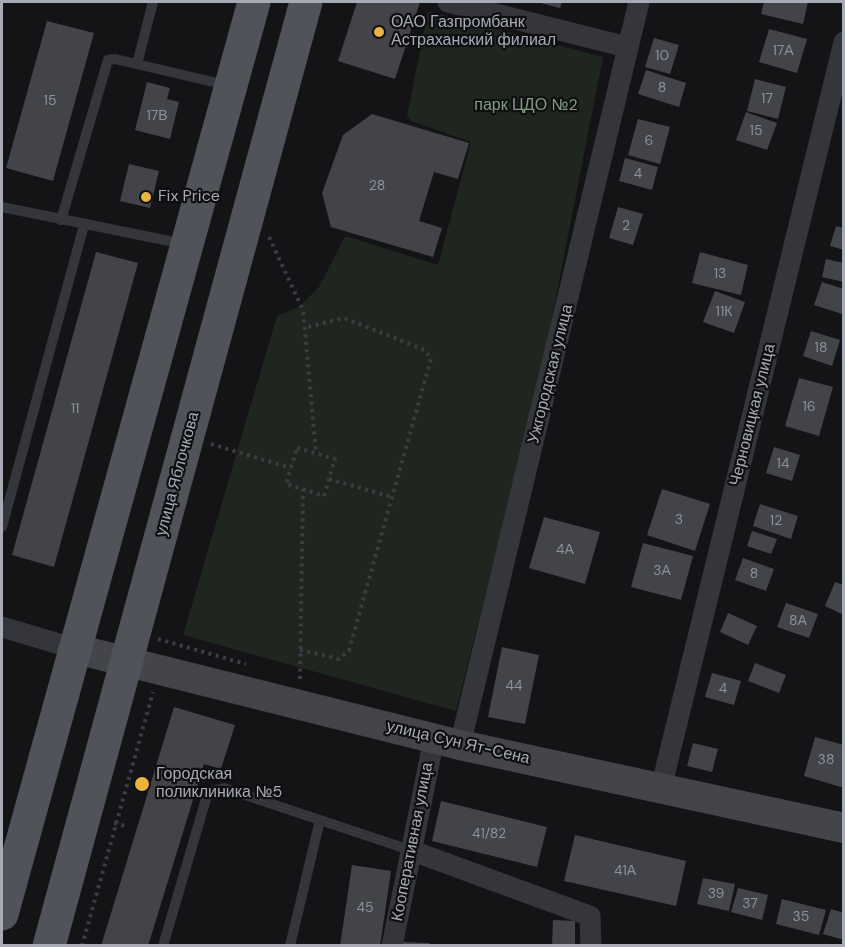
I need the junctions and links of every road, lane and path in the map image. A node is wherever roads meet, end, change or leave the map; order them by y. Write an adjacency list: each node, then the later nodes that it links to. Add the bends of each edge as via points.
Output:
1 (153, 2): 8 (lane)
2 (254, 2): 9 (main road)
3 (306, 2): 26 (main road, улица Яблочкова)
4 (448, 2): 7 (street)
5 (639, 2): 7 (street, Ужгородская улица)
6 (843, 42): 30 (street, Черновицкая улица)
7 (627, 47): 29 (street, Ужгородская улица)
8 (137, 64): 9 (lane); 11 (lane, via 108,60)
9 (231, 87): 14 (main road)
10 (2, 207): 11 (lane)
11 (61, 220): 12 (lane)
12 (84, 225): 14 (lane); 22 (lane)
13 (265, 229): 15 (path, via 303,310)
14 (187, 244): 24 (main road)
15 (304, 328): 17 (path); 21 (path, via 344,318 425,350 431,359)
16 (209, 444): 18 (path)
17 (316, 453): 18 (path, via 297,448); 19 (path, via 335,459)
18 (291, 468): 20 (path, via 286,484)
19 (329, 478): 20 (path, via 324,496); 21 (path)
20 (303, 489): 25 (path)
21 (392, 497): 25 (path, via 349,650 339,659)
22 (2, 527)
23 (2, 627): 24 (street)
24 (76, 649): 26 (main road, улица Сун Ят-Сена); 36 (main road)
25 (300, 650): 27 (path)
26 (128, 662): 29 (main road, улица Сун Ят-Сена); 37 (main road, улица Яблочкова)
27 (300, 679)
28 (154, 691): 32 (path)
29 (447, 742): 30 (main road, улица Сун Ят-Сена); 35 (street, Кооперативная улица)
30 (662, 788): 34 (main road, улица Сун Ят-Сена)
31 (320, 820): 35 (lane); 39 (lane, via 224,788 207,792); 40 (lane)
32 (115, 824): 33 (path); 38 (path)
33 (125, 826)
34 (843, 828)
35 (410, 850): 41 (street, Кооперативная улица); 42 (street, via 590,916)
36 (2, 914)
37 (49, 945)
38 (82, 945)
39 (163, 945)
40 (290, 945)
41 (392, 945)
42 (591, 945)

